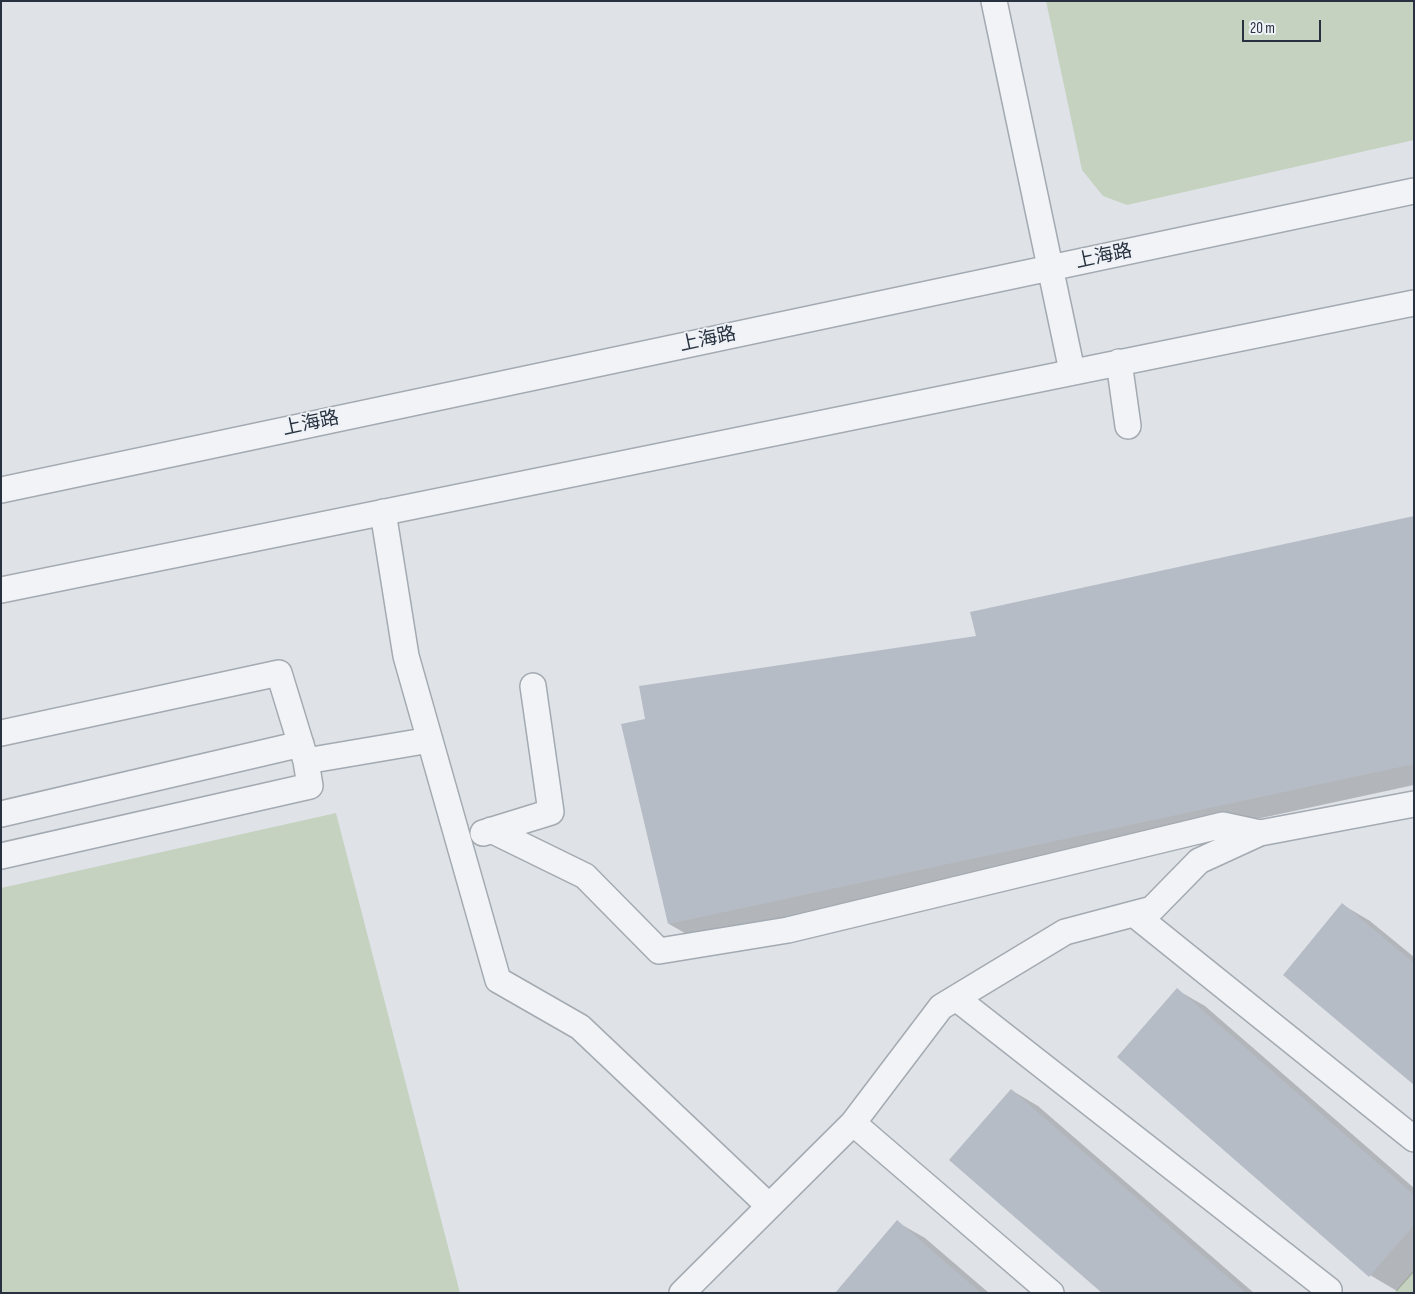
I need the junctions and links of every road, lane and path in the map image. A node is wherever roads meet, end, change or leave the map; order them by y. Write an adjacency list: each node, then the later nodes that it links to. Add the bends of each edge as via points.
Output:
1 (994, 1): 3 (street)
2 (1414, 191): 3 (street, 上海路)
3 (1050, 268): 6 (street); 8 (street, 上海路)
4 (1414, 303): 5 (street)
5 (1119, 362): 6 (street); 7 (street)
6 (1072, 371): 9 (street)
7 (1128, 426)
8 (1, 490)
9 (383, 512): 10 (street); 13 (street, via 406,656)
10 (1, 590)
11 (533, 686): 17 (street, via 551,812)
12 (1, 733): 14 (street, via 279,674)
13 (430, 740): 14 (street); 19 (street)
14 (304, 752): 16 (street); 20 (street, via 310,786)
15 (1414, 804): 18 (street)
16 (1, 814)
17 (491, 830): 18 (street, via 585,876 659,951 788,930 1223,825); 19 (street)
18 (1260, 833): 21 (street, via 1198,861 1152,909)
19 (459, 840): 25 (street, via 498,980 580,1027)
20 (1, 856)
21 (1134, 914): 22 (street, via 1065,932); 24 (street)
22 (956, 998): 23 (street, via 941,1007); 26 (street)
23 (853, 1122): 25 (street); 28 (street)
24 (1414, 1139)
25 (770, 1206): 27 (street)
26 (1329, 1290)
27 (682, 1293)
28 (1051, 1293)

